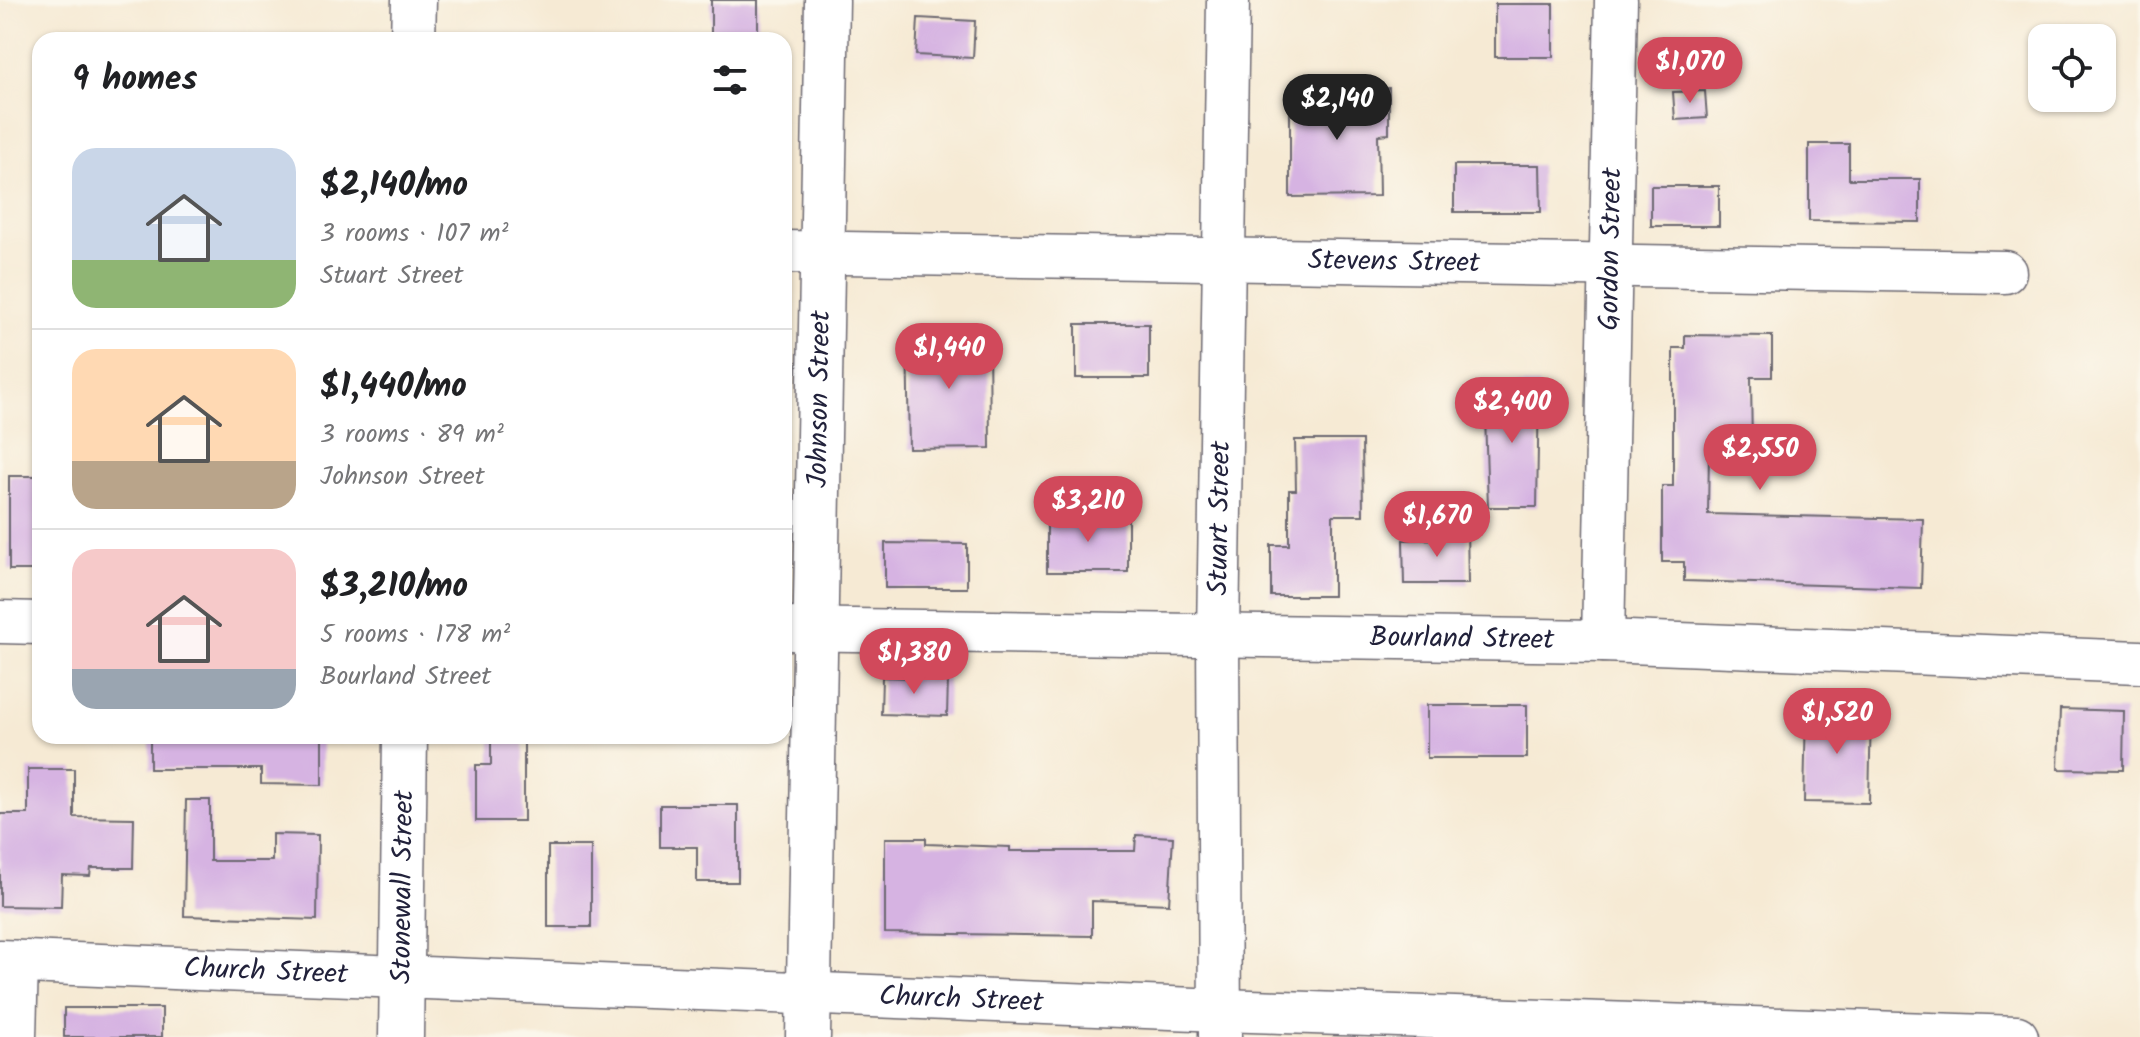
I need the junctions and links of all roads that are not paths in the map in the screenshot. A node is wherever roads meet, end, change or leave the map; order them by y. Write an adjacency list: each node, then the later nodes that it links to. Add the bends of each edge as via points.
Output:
1 (414, 0): 5 (main road)
2 (827, 0): 6 (main road, Johnson Street)
3 (1228, 0): 7 (street, Stuart Street)
4 (1616, 0): 8 (street, Gordon Street)
5 (413, 32)
6 (803, 252): 7 (street, Stevens Street); 12 (main road, Johnson Street)
7 (1224, 259): 8 (street, Stevens Street); 13 (street, Stuart Street)
8 (1611, 266): 9 (street, Stevens Street); 14 (street, Gordon Street)
9 (2005, 272)
10 (0, 622): 11 (street)
11 (32, 623)
12 (800, 630): 13 (street, Bourland Street); 19 (main road, Johnson Street)
13 (1218, 635): 14 (street, Bourland Street); 20 (street, Stuart Street)
14 (1603, 641): 15 (street, Bourland Street)
15 (2140, 662)
16 (405, 744): 18 (main road, Stonewall Street)
17 (8, 962): 18 (street, Church Street); 22 (street)
18 (403, 976): 19 (street, Church Street); 23 (main road, Stonewall Street)
19 (808, 992): 20 (street, Church Street); 24 (main road, Johnson Street)
20 (1220, 1024): 21 (street, Church Street)
21 (1596, 1030): 25 (street, Church Street)
22 (15, 1037)
23 (401, 1037)
24 (808, 1037)
25 (2017, 1037)

